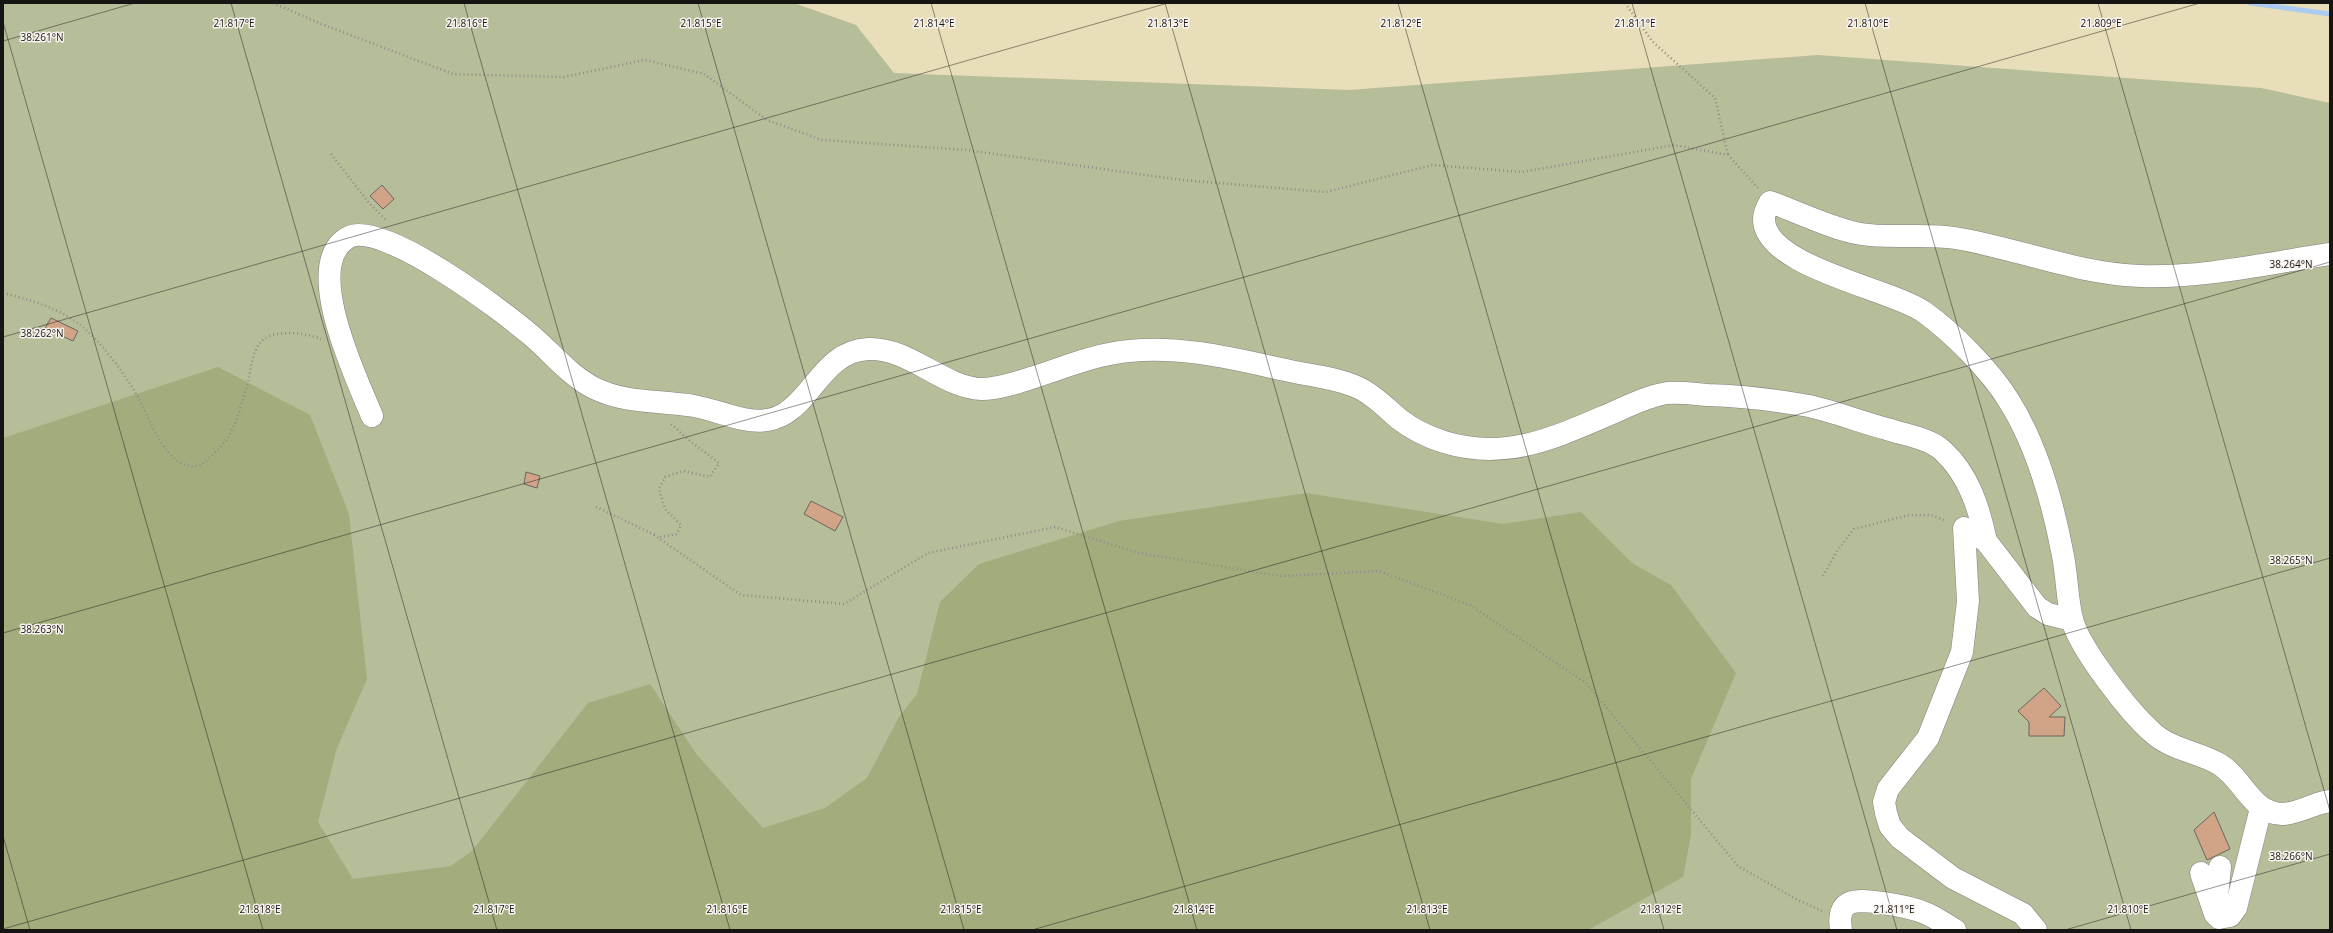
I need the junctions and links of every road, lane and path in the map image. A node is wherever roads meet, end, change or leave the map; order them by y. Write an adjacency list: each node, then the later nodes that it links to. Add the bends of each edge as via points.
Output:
1 (273, 3): 4 (path, via 453,74 564,77 645,60 704,74 767,120 822,140 966,150 1182,180 1326,192 1432,165 1522,172 1674,145)
2 (1625, 3): 4 (path, via 1652,41 1715,98)
3 (331, 154): 6 (path, via 369,203)
4 (1728, 155): 5 (path)
5 (1770, 202): 7 (street, via 1860,233 1881,236 1946,236 2069,266 2140,276 2200,273); 17 (street, via 1763,217 1765,226 1781,247 1820,272 1896,298 1924,312 1967,350 2005,394 2026,431 2040,466 2063,555)
6 (390, 224)
7 (2330, 254)
8 (3, 293): 9 (path, via 46,305 79,324 133,387 162,445 172,456 188,466 201,466 227,438 245,391 256,349 266,338 297,332 310,334)
9 (346, 350): 10 (street, via 331,298 329,269 335,251 341,243 352,236 371,235 426,260 468,287 530,333 590,386 618,397); 11 (street)
10 (668, 404): 14 (path, via 670,422 690,442 719,463 710,477 683,472 665,477 659,489 665,509 681,525 677,534 662,538); 15 (street, via 693,406 749,420 773,420 794,408 837,360 852,351 873,349 893,352 963,385 980,389 1021,381 1097,356 1130,351 1158,350 1214,356 1343,382 1364,390 1405,423 1432,438 1476,448 1533,445 1641,401 1668,393 1731,396 1811,407 1938,446 1959,468 1978,506)
11 (372, 416)
12 (596, 507): 14 (path)
13 (1964, 528): 15 (street); 16 (path, via 1931,514 1910,515 1854,529 1837,551); 23 (street, via 1968,601 1962,652 1928,738 1888,789 1884,802 1886,814 1890,826 1900,838 1953,878 2023,914)
14 (654, 535): 21 (path, via 741,595 844,604 928,554 1055,527 1140,553 1281,576 1380,571 1470,605 1586,683 1738,866)
15 (1986, 541): 17 (street, via 2037,607 2048,614)
16 (1823, 576)
17 (2072, 620): 19 (street, via 2084,646 2118,696 2154,734 2170,744 2218,763)
18 (2330, 801): 19 (street, via 2283,814)
19 (2261, 808): 20 (street, via 2236,908 2224,919 2215,914)
20 (2210, 870)
21 (1840, 925): 22 (street, via 1844,907 1860,900 1908,907)
22 (1955, 930)
23 (2036, 930)

